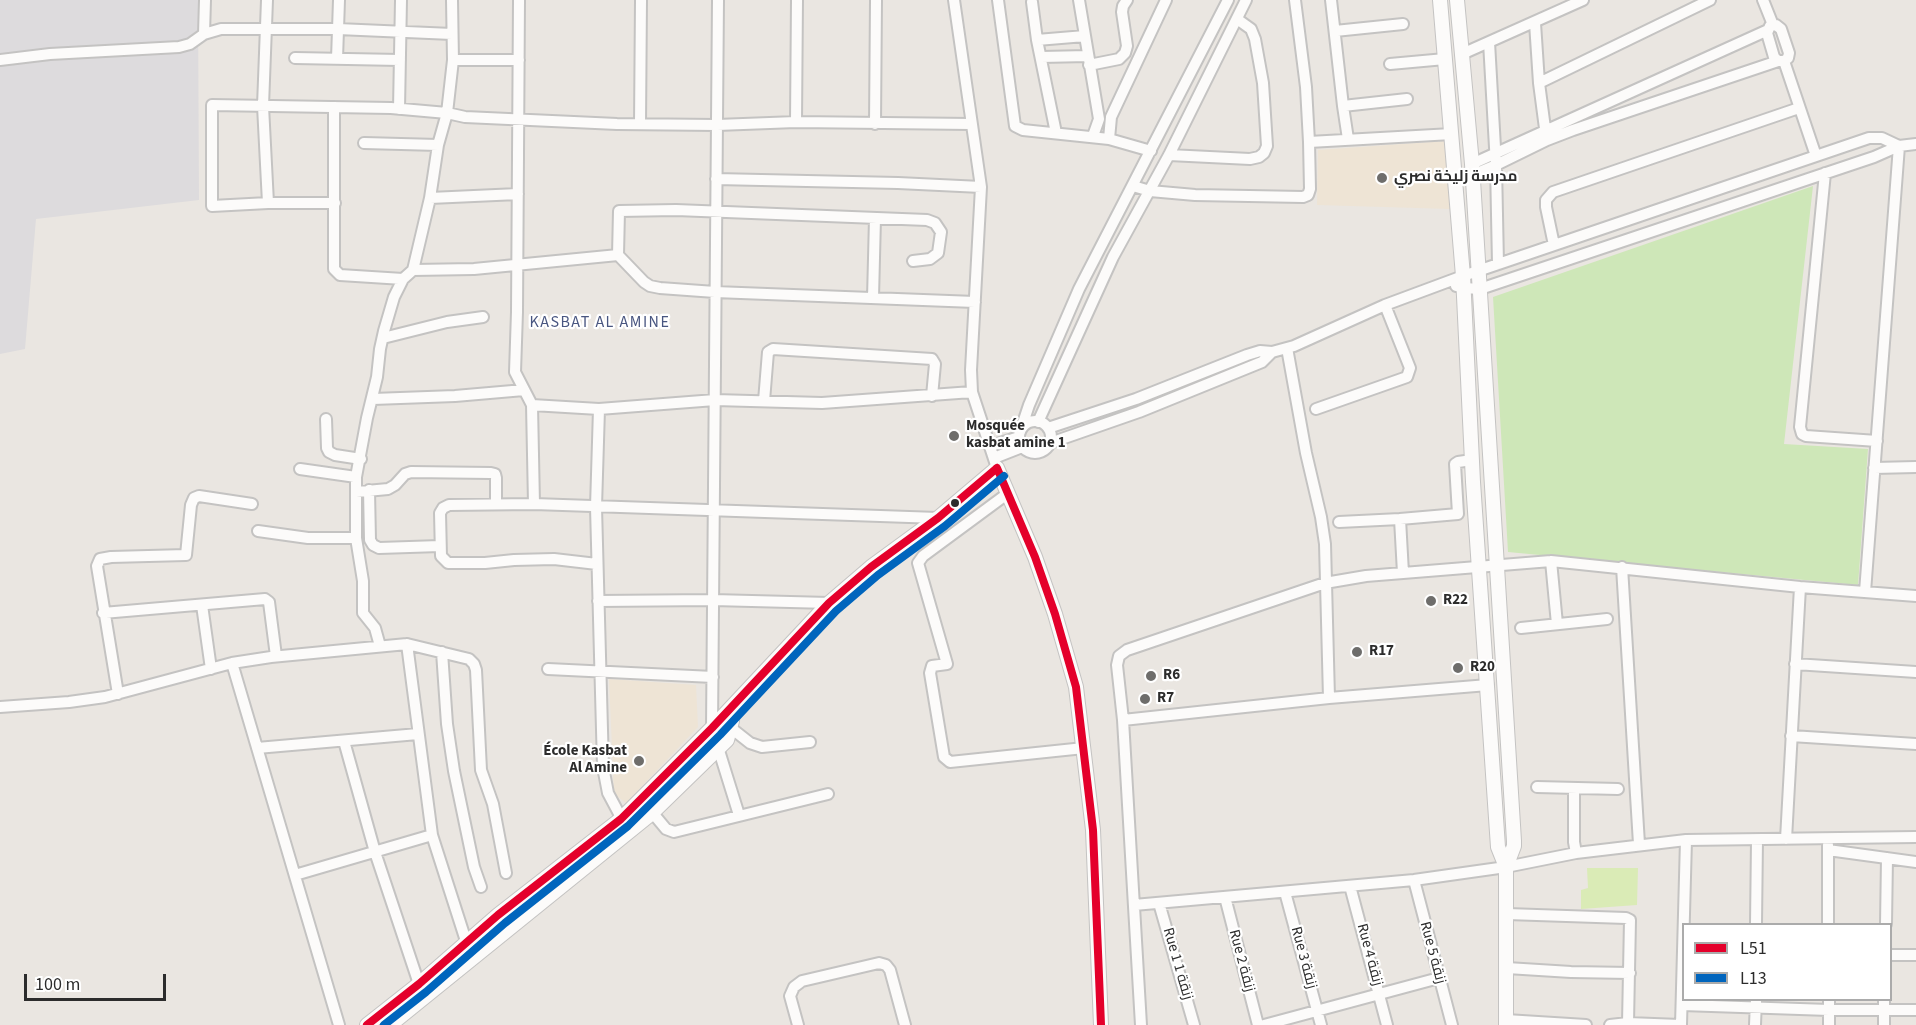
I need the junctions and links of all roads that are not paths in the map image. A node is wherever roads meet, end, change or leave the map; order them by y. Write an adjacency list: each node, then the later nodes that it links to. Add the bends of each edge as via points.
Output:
1 (205, 0): 34 (street)
2 (267, 0): 30 (street)
3 (339, 0): 31 (street)
4 (401, 0): 32 (street)
5 (452, 0): 35 (street)
6 (519, 0): 47 (street)
7 (641, 0): 65 (street)
8 (718, 0): 68 (street)
9 (797, 0): 64 (street)
10 (876, 0): 66 (street)
11 (954, 0): 67 (street)
12 (998, 0): 69 (street, via 1015,126)
13 (1079, 0): 36 (street)
14 (1127, 0): 48 (street, via 1122,12 1125,53 1119,59)
15 (1166, 0): 73 (street, via 1111,117)
16 (1228, 0): 80 (street)
17 (1246, 0): 26 (street)
18 (1295, 0): 75 (street)
19 (1331, 0): 33 (street)
20 (1440, 0): 43 (street)
21 (1456, 0): 39 (street)
22 (1583, 0): 27 (street)
23 (1710, 0): 52 (street)
24 (1763, 0): 29 (street)
25 (1032, 2): 37 (street)
26 (1237, 19): 82 (street); 82 (street, via 1251,28 1255,39 1263,83 1267,146 1264,153 1250,159)
27 (1535, 23): 38 (street); 52 (street)
28 (1403, 24): 33 (street)
29 (1770, 28): 49 (street, via 1782,28 1789,53); 51 (street)
30 (267, 29): 31 (street); 34 (street, via 221,29); 57 (street)
31 (338, 29): 32 (street); 42 (street)
32 (400, 31): 35 (street); 45 (street)
33 (1335, 31): 58 (street)
34 (204, 34): 44 (street, via 179,47)
35 (452, 34): 46 (street)
36 (1085, 36): 37 (street); 48 (street)
37 (1037, 40): 40 (street)
38 (1489, 42): 39 (street); 81 (street)
39 (1462, 54): 85 (street)
40 (1041, 57): 48 (street); 69 (street)
41 (295, 58): 42 (street)
42 (337, 59): 45 (street)
43 (1445, 59): 50 (street); 70 (street)
44 (0, 60)
45 (400, 60): 61 (street)
46 (453, 60): 47 (street); 62 (street)
47 (519, 60): 63 (street)
48 (1088, 61): 72 (street, via 1099,119)
49 (1781, 61): 55 (street); 60 (street)
50 (1390, 64)
51 (1657, 80): 53 (street); 55 (street, via 1665,88)
52 (1539, 83): 71 (street)
53 (1642, 87): 56 (street, via 1639,96); 71 (street)
54 (1407, 99): 58 (street)
55 (1664, 99): 56 (street)
56 (1646, 105): 71 (street)
57 (263, 106): 59 (street); 93 (street); 93 (street, via 212,105 212,206)
58 (1343, 106): 74 (street)
59 (334, 107): 61 (street); 94 (street)
60 (1799, 108): 83 (street); 97 (street, via 1553,192 1546,207)
61 (399, 109): 62 (street)
62 (447, 113): 63 (street); 78 (street)
63 (519, 120): 65 (street); 91 (street)
64 (795, 122): 66 (street); 68 (street)
65 (640, 124): 68 (street)
66 (875, 124): 67 (street)
67 (971, 124): 89 (street)
68 (717, 125): 87 (street)
69 (1056, 134): 72 (street)
70 (1452, 134): 74 (street); 105 (street)
71 (1545, 135): 81 (street); 84 (street)
72 (1093, 136): 73 (street)
73 (1109, 139): 80 (street)
74 (1348, 139): 75 (street)
75 (1309, 142): 90 (street, via 1310,189 1303,197)
76 (364, 143): 78 (street)
77 (1916, 144): 79 (street)
78 (438, 145): 92 (street)
79 (1899, 146): 83 (street, via 1882,138 1869,138); 86 (street); 127 (street)
80 (1151, 151): 88 (street)
81 (1494, 153): 84 (street); 85 (street)
82 (1169, 155): 90 (street)
83 (1816, 156): 97 (street)
84 (1496, 165): 85 (street); 100 (street)
85 (1472, 169): 103 (street)
86 (1825, 173): 106 (street); 127 (street, via 1800,427 1806,436)
87 (716, 179): 89 (street); 95 (street)
88 (1133, 186): 90 (street); 126 (street, via 1079,290 1029,405)
89 (981, 187): 109 (street)
90 (1150, 191): 125 (street, via 1113,257)
91 (518, 194): 92 (street); 101 (street)
92 (430, 198): 102 (street)
93 (268, 203): 94 (street)
94 (335, 203): 104 (street, via 336,273)
95 (716, 212): 96 (street); 98 (street, via 619,211); 107 (street)
96 (875, 218): 99 (street, via 927,220 939,226 938,253 930,259); 108 (street)
97 (1554, 245): 100 (street)
98 (618, 255): 101 (street); 107 (street, via 650,286)
99 (913, 261)
100 (1498, 264): 103 (street)
101 (517, 266): 102 (street); 115 (street, via 515,372)
102 (412, 270): 104 (street)
103 (1479, 271): 105 (street); 106 (street)
104 (403, 279): 112 (street)
105 (1463, 282): 106 (street); 110 (street, via 1444,283); 131 (street)
106 (1480, 288): 155 (street)
107 (716, 292): 108 (street); 119 (street)
108 (873, 298): 109 (street)
109 (975, 302): 116 (street)
110 (1385, 305): 113 (street); 122 (street, via 1410,368 1407,377)
111 (483, 317): 112 (street)
112 (383, 338): 118 (street)
113 (1287, 348): 114 (street); 159 (street, via 1321,517)
114 (1272, 352): 125 (street, via 1247,355 1136,399); 128 (street, via 1262,362)
115 (524, 390): 118 (street); 121 (street)
116 (972, 392): 117 (street); 129 (street)
117 (932, 396): 120 (street, via 822,403); 120 (street, via 932,359 773,349 768,352)
118 (373, 399): 130 (street)
119 (715, 400): 120 (street); 123 (street); 144 (street)
120 (764, 401)
121 (532, 405): 123 (street); 142 (street)
122 (1316, 409)
123 (599, 410): 143 (street)
124 (326, 419): 130 (street, via 329,452)
125 (1043, 425): 126 (street, via 1028,423); 128 (street, via 1051,438)
126 (1021, 439): 128 (street, via 1027,451 1037,453); 129 (street); 132 (street)
127 (1876, 441): 134 (street)
128 (1050, 444)
129 (991, 446): 132 (street)
130 (361, 459): 136 (street)
131 (1472, 460): 145 (street, via 1455,464); 146 (street)
132 (996, 463): 139 (street); 147 (street)
133 (1916, 467): 134 (street)
134 (1874, 468): 161 (street)
135 (300, 469): 136 (street)
136 (356, 477): 138 (street)
137 (369, 490): 138 (street); 141 (street, via 387,489 411,472 491,472 496,478); 152 (street, via 373,545)
138 (356, 492): 151 (street)
139 (1007, 494): 196 (street, via 1055,614 1076,687); 196 (street, via 918,563 947,664 932,666 930,673 944,757 950,762)
140 (252, 504): 167 (street, via 199,496 191,505 186,555 100,559 97,566)
141 (496, 504): 142 (street); 152 (street, via 443,508)
142 (534, 504): 143 (street)
143 (597, 507): 144 (street); 154 (street)
144 (714, 512): 147 (street); 163 (street)
145 (1458, 514): 146 (street); 148 (street)
146 (1476, 514): 156 (street)
147 (938, 518): 165 (street)
148 (1400, 519): 149 (street); 158 (street)
149 (1339, 522)
150 (258, 531): 151 (street, via 308,538)
151 (356, 538): 172 (street, via 363,613 375,628)
152 (440, 546): 154 (street, via 441,556 448,563 554,559)
153 (1551, 561): 155 (street); 157 (street); 169 (street)
154 (597, 564): 164 (street)
155 (1496, 565): 156 (street); 218 (street, via 1514,841)
156 (1480, 567): 158 (street); 182 (street)
157 (1622, 567): 160 (street); 212 (street)
158 (1403, 573): 159 (street)
159 (1325, 582): 184 (street); 187 (street, via 1122,652 1117,665)
160 (1800, 587): 161 (street); 176 (street)
161 (1865, 592): 162 (street)
162 (1916, 596)
163 (713, 600): 164 (street); 165 (street); 181 (street)
164 (598, 601): 179 (street)
165 (829, 603): 185 (street)
166 (202, 605): 167 (street); 174 (street, via 268,600); 177 (street)
167 (103, 613): 183 (street)
168 (1607, 619): 169 (street)
169 (1557, 624): 170 (street)
170 (1521, 628)
171 (407, 644): 172 (street); 173 (street); 190 (street)
172 (380, 646): 174 (street)
173 (442, 652): 219 (street, via 469,659 476,670 481,770 493,804); 223 (street, via 454,771)
174 (276, 656): 175 (street)
175 (232, 663): 177 (street); 195 (street)
176 (1795, 664): 180 (street); 191 (street)
177 (211, 669): 183 (street)
178 (548, 669): 179 (street)
179 (600, 672): 181 (street); 205 (street, via 603,767 608,793)
180 (1916, 672)
181 (712, 677): 188 (street)
182 (1488, 685): 184 (street); 218 (street, via 1498,846)
183 (118, 694): 186 (street)
184 (1329, 698): 187 (street)
185 (733, 706): 188 (street); 189 (street)
186 (0, 707)
187 (1122, 720): 227 (street)
188 (712, 728): 197 (street); 202 (street)
189 (731, 728): 193 (street, via 762,747); 197 (street)
190 (418, 734): 192 (street); 207 (street)
191 (1791, 736): 194 (street); 209 (street)
192 (344, 741): 195 (street); 214 (street)
193 (810, 742)
194 (1916, 744)
195 (257, 748): 220 (street)
196 (1084, 748): 255 (street, via 1093,830)
197 (718, 749): 203 (street); 204 (street)
198 (1537, 787): 199 (street)
199 (1574, 788): 200 (street); 215 (street)
200 (1618, 789)
201 (828, 794): 204 (street)
202 (641, 799): 203 (street); 205 (street)
203 (652, 813): 204 (street, via 674,832); 206 (street)
204 (739, 815)
205 (621, 819): 206 (street); 233 (street)
206 (630, 831): 239 (street)
207 (432, 835): 214 (street); 233 (street)
208 (1916, 837): 213 (street)
209 (1786, 839): 211 (street); 213 (street)
210 (1686, 840): 211 (street); 212 (street); 229 (street)
211 (1757, 840): 230 (street)
212 (1639, 844): 215 (street)
213 (1828, 844): 216 (street); 231 (street)
214 (375, 852): 220 (street); 239 (street)
215 (1576, 853): 218 (street)
216 (1887, 858): 217 (street); 232 (street)
217 (1916, 862)
218 (1506, 867): 221 (street); 228 (street)
219 (506, 873)
220 (295, 875): 251 (street)
221 (1414, 880): 222 (street); 238 (street, Rue 5 زنقة)
222 (1350, 886): 224 (street); 240 (street, Rue 4 زنقة)
223 (481, 887)
224 (1285, 892): 225 (street); 246 (street, Rue 3 زنقة)
225 (1225, 897): 226 (street); 258 (street, Rue 2 زنقة)
226 (1159, 903): 227 (street); 257 (street, Rue 1 زنقة 1)
227 (1134, 905): 256 (street)
228 (1507, 914): 236 (street); 237 (street, via 1626,918 1630,920)
229 (1684, 923)
230 (1756, 923)
231 (1828, 923)
232 (1886, 923)
233 (466, 941): 239 (street)
234 (1892, 955): 235 (street)
235 (1916, 955)
236 (1507, 968): 237 (street); 249 (street)
237 (1629, 973): 250 (street)
238 (1439, 978): 240 (street); 262 (street, Rue 5 زنقة)
239 (422, 991): 248 (street)
240 (1380, 995): 246 (street); 261 (street, Rue 4 زنقة)
241 (1682, 1001): 243 (street)
242 (1756, 1003): 243 (street); 244 (street); 266 (street)
243 (1682, 1005): 265 (street)
244 (1829, 1005): 245 (street); 267 (street)
245 (1884, 1005): 247 (street); 268 (street)
246 (1317, 1010): 259 (street); 260 (street, Rue 3 زنقة)
247 (1916, 1010)
248 (385, 1022): 252 (street)
249 (1506, 1023): 263 (street)
250 (1628, 1023): 264 (street); 265 (street)
251 (339, 1025)
252 (367, 1025)
253 (798, 1025): 254 (street, via 790,996 794,987 802,981 879,963 890,970)
254 (905, 1025)
255 (1101, 1025)
256 (1141, 1025)
257 (1194, 1025)
258 (1258, 1025)
259 (1264, 1025)
260 (1321, 1025)
261 (1387, 1025)
262 (1452, 1025)
263 (1586, 1025)
264 (1610, 1025)
265 (1681, 1025)
266 (1755, 1025)
267 (1829, 1025)
268 (1884, 1025)

